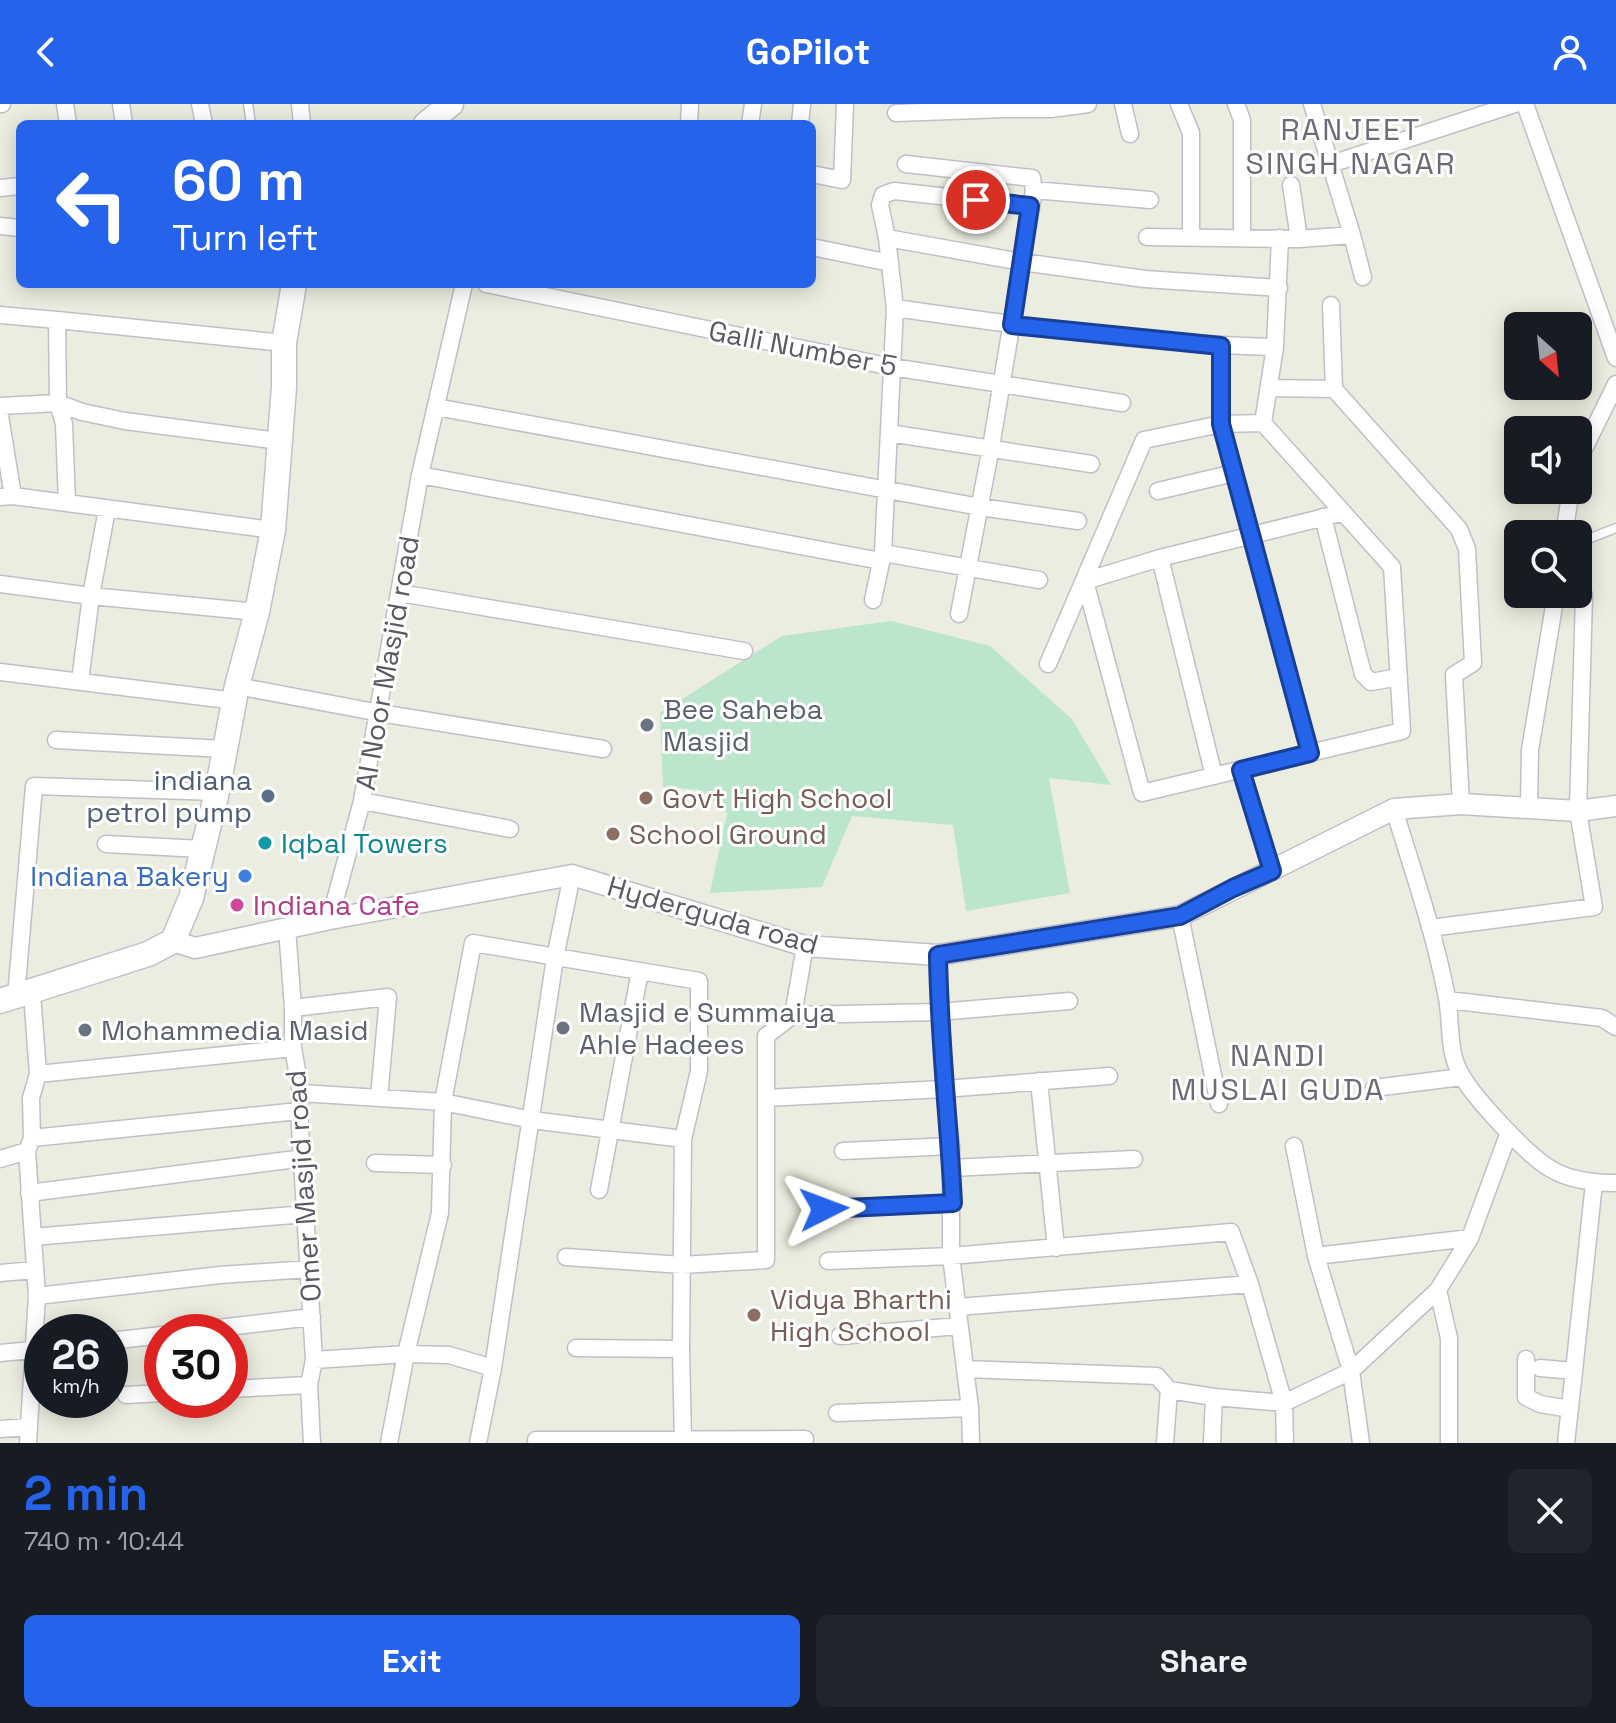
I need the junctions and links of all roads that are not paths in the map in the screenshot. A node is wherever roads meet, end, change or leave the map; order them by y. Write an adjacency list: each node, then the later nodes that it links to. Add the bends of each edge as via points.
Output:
1 (1088, 104): 9 (street)
2 (1123, 104): 11 (street)
3 (1179, 104): 20 (street, via 1191,133)
4 (1236, 104): 22 (street, via 1242,120)
5 (1313, 104): 13 (street)
6 (1515, 104): 13 (street)
7 (1525, 104): 41 (street)
8 (845, 105): 14 (street, via 842,180)
9 (1005, 107): 10 (street)
10 (896, 113)
11 (1130, 134)
12 (906, 164): 16 (street, via 1032,178)
13 (1331, 164): 18 (street)
14 (816, 175)
15 (1291, 185): 24 (street)
16 (1032, 198): 17 (street); 21 (street, via 894,191 883,195 880,205); 26 (street)
17 (1150, 200)
18 (1352, 235): 24 (street); 28 (street)
19 (1147, 237): 20 (street)
20 (1191, 237): 22 (street)
21 (887, 238): 26 (street); 27 (street)
22 (1242, 238): 23 (street)
23 (1280, 238): 24 (street); 32 (street)
24 (1299, 239)
25 (816, 248): 27 (street)
26 (1022, 262): 32 (street, via 1145,279); 37 (street)
27 (890, 263): 34 (street)
28 (1363, 277)
29 (293, 288): 38 (main road)
30 (463, 288): 50 (street)
31 (506, 288): 42 (street, Galli Number 5)
32 (1279, 288): 40 (street)
33 (1331, 305): 46 (street)
34 (895, 308): 37 (street); 42 (street)
35 (0, 315): 36 (street)
36 (57, 320): 38 (street); 47 (street)
37 (1012, 325): 39 (street); 44 (street)
38 (284, 343): 56 (main road)
39 (1221, 346): 40 (street); 53 (street)
40 (1275, 347): 45 (street)
41 (1615, 351)
42 (892, 367): 44 (street, Galli Number 5); 54 (street)
43 (1616, 384): 55 (street)
44 (1002, 385): 48 (street, Galli Number 5); 57 (street)
45 (1270, 388): 46 (street); 52 (street)
46 (1334, 389): 102 (street, via 1459,529 1467,549 1473,663 1454,675)
47 (58, 403): 49 (street); 56 (street, via 125,421); 64 (street, via 64,424)
48 (1122, 403)
49 (0, 406)
50 (436, 407): 60 (street, AI Noor Masjid road); 61 (street)
51 (0, 416): 63 (street, via 7,447)
52 (1263, 423): 53 (street); 67 (street)
53 (1221, 424): 59 (street); 78 (street, via 1144,440)
54 (889, 433): 57 (street); 61 (street)
55 (1592, 433)
56 (279, 441): 71 (main road)
57 (991, 447): 58 (street); 65 (street)
58 (1091, 464)
59 (1234, 473): 62 (street); 72 (street)
60 (420, 475): 74 (street); 80 (street, AI Noor Masjid road)
61 (886, 490): 65 (street); 74 (street)
62 (1158, 491)
63 (6, 496): 64 (street)
64 (67, 503): 66 (street)
65 (980, 507): 69 (street); 76 (street)
66 (107, 509): 71 (street); 81 (street)
67 (1341, 513): 68 (street); 90 (street, via 1392,567)
68 (1323, 517): 72 (street); 90 (street, via 1363,674 1371,682)
69 (1078, 521)
70 (1616, 528): 73 (lane)
71 (273, 530): 85 (main road)
72 (1250, 534): 75 (street); 97 (street)
73 (1592, 537)
74 (882, 557): 76 (street); 82 (street)
75 (1160, 558): 78 (street); 99 (street)
76 (969, 567): 77 (street); 86 (street)
77 (1039, 580)
78 (1085, 581): 88 (street); 99 (street, via 1142,793)
79 (0, 584): 81 (street)
80 (400, 593): 87 (street); 93 (street, AI Noor Masjid road)
81 (91, 596): 85 (street); 91 (street)
82 (873, 600)
83 (1554, 608): 104 (street, via 1530,750)
84 (1584, 608): 106 (street)
85 (257, 612): 92 (main road)
86 (959, 614)
87 (744, 651)
88 (1048, 664)
89 (0, 672): 91 (street)
90 (1399, 677): 97 (street, via 1402,731)
91 (80, 681): 92 (street)
92 (236, 694): 93 (street); 95 (main road)
93 (380, 713): 96 (street); 101 (street, AI Noor Masjid road)
94 (56, 740): 95 (street)
95 (224, 749): 100 (main road)
96 (603, 749)
97 (1310, 753): 98 (street)
98 (1241, 770): 99 (street); 110 (street)
99 (1214, 776)
100 (217, 792): 109 (main road); 121 (street, via 34,786)
101 (362, 801): 107 (street); 113 (street, AI Noor Masjid road)
102 (1461, 804): 104 (street, Hyderguda road); 105 (street, Hyderguda road)
103 (1616, 806): 106 (street, Hyderguda road)
104 (1529, 808): 106 (street, Hyderguda road)
105 (1394, 809): 110 (street, Hyderguda road); 115 (street)
106 (1578, 811): 115 (street, via 1594,907)
107 (510, 829)
108 (106, 844): 109 (street)
109 (202, 849): 116 (main road, via 191,898)
110 (1272, 871): 112 (street, Hyderguda road)
111 (572, 875): 113 (street, Hyderguda road); 117 (street, Hyderguda road); 119 (street)
112 (1180, 916): 118 (street, Hyderguda road); 139 (street)
113 (330, 919): 114 (street, Hyderguda road)
114 (287, 928): 116 (street, Hyderguda road, via 195,948); 124 (street, Omer Masjid road)
115 (1430, 928): 122 (street)
116 (173, 941): 121 (main road)
117 (805, 946): 118 (street, Hyderguda road); 126 (street)
118 (938, 955): 125 (street)
119 (555, 958): 120 (street); 138 (street, via 473,943); 141 (street)
120 (640, 971): 142 (street); 144 (street, via 699,981 699,1071)
121 (16, 997): 129 (street)
122 (1448, 1000): 127 (street, via 1602,1018); 131 (street, via 1452,1050)
123 (1069, 1001): 125 (street)
124 (293, 1008): 128 (street, Omer Masjid road); 136 (street, via 388,997)
125 (939, 1012): 126 (street); 134 (street)
126 (793, 1015): 137 (street, via 766,1036)
127 (1616, 1027)
128 (293, 1048): 129 (street); 135 (street, Omer Masjid road)
129 (38, 1074): 145 (street, via 31,1098)
130 (1109, 1076): 132 (street)
131 (1462, 1077): 133 (street); 143 (street)
132 (1039, 1081): 134 (street); 152 (street)
133 (1374, 1088)
134 (944, 1089): 137 (street); 146 (street)
135 (301, 1093): 136 (street); 140 (street, Omer Masjid road)
136 (379, 1098): 138 (street)
137 (766, 1098): 170 (street, via 766,1260)
138 (443, 1102): 141 (street); 154 (street)
139 (1219, 1104)
140 (299, 1111): 145 (street); 149 (street, Omer Masjid road)
141 (532, 1120): 142 (street); 189 (street)
142 (610, 1129): 144 (street); 158 (street)
143 (1509, 1132): 156 (street, via 1551,1169); 164 (street)
144 (683, 1139): 170 (street)
145 (30, 1144): 150 (street); 159 (street)
146 (951, 1146): 148 (street); 155 (street)
147 (1294, 1146): 167 (street)
148 (843, 1151)
149 (304, 1158): 159 (street); 162 (street, Omer Masjid road)
150 (0, 1159)
151 (1134, 1159): 152 (street)
152 (1046, 1161): 155 (street); 165 (street)
153 (375, 1163): 154 (street)
154 (443, 1165): 187 (street, via 440,1213)
155 (951, 1168): 160 (street)
156 (1594, 1183): 157 (street); 192 (street)
157 (1616, 1183)
158 (599, 1190)
159 (29, 1193): 163 (street)
160 (953, 1203): 161 (street); 166 (street)
161 (824, 1209)
162 (305, 1214): 163 (street); 171 (street, Omer Masjid road)
163 (33, 1237): 172 (street)
164 (1470, 1238): 167 (street); 175 (street)
165 (1056, 1248): 166 (street); 174 (street, via 1231,1232)
166 (951, 1256): 169 (street); 177 (street)
167 (1316, 1256): 191 (street)
168 (566, 1257): 170 (street)
169 (828, 1261)
170 (682, 1265): 184 (street)
171 (309, 1269): 176 (street); 179 (street, Omer Masjid road)
172 (34, 1270): 173 (street); 176 (street)
173 (0, 1273)
174 (1250, 1284): 177 (street); 197 (street)
175 (1438, 1290): 191 (street); 214 (street, via 1449,1338)
176 (37, 1296): 178 (street)
177 (958, 1307): 181 (street)
178 (38, 1314)
179 (312, 1317): 180 (street); 188 (street, Omer Masjid road)
180 (248, 1325)
181 (959, 1326): 182 (street); 190 (street)
182 (840, 1336)
183 (576, 1348): 184 (street)
184 (681, 1349): 205 (street)
185 (24, 1351): 186 (street)
186 (0, 1353)
187 (406, 1354): 188 (street); 189 (street, via 449,1355); 207 (street)
188 (314, 1360): 193 (street, Omer Masjid road)
189 (493, 1368): 208 (street)
190 (965, 1369): 195 (street, via 1157,1376); 198 (street)
191 (1351, 1371): 197 (street); 213 (street)
192 (1574, 1371): 199 (street); 199 (street, via 1533,1363 1526,1397)
193 (309, 1385): 194 (street); 206 (street, Omer Masjid road)
194 (248, 1388)
195 (1169, 1390): 196 (street); 210 (street)
196 (1214, 1397): 197 (street); 211 (street)
197 (1284, 1403): 212 (street)
198 (970, 1408): 200 (street); 209 (street)
199 (1570, 1409): 215 (street)
200 (837, 1413)
201 (0, 1429): 202 (street)
202 (28, 1435)
203 (805, 1439): 205 (street)
204 (536, 1440): 205 (street)
205 (683, 1442)
206 (312, 1443)
207 (389, 1443)
208 (478, 1443)
209 (971, 1443)
210 (1165, 1443)
211 (1212, 1443)
212 (1285, 1443)
213 (1361, 1443)
214 (1449, 1443)
215 (1566, 1443)

